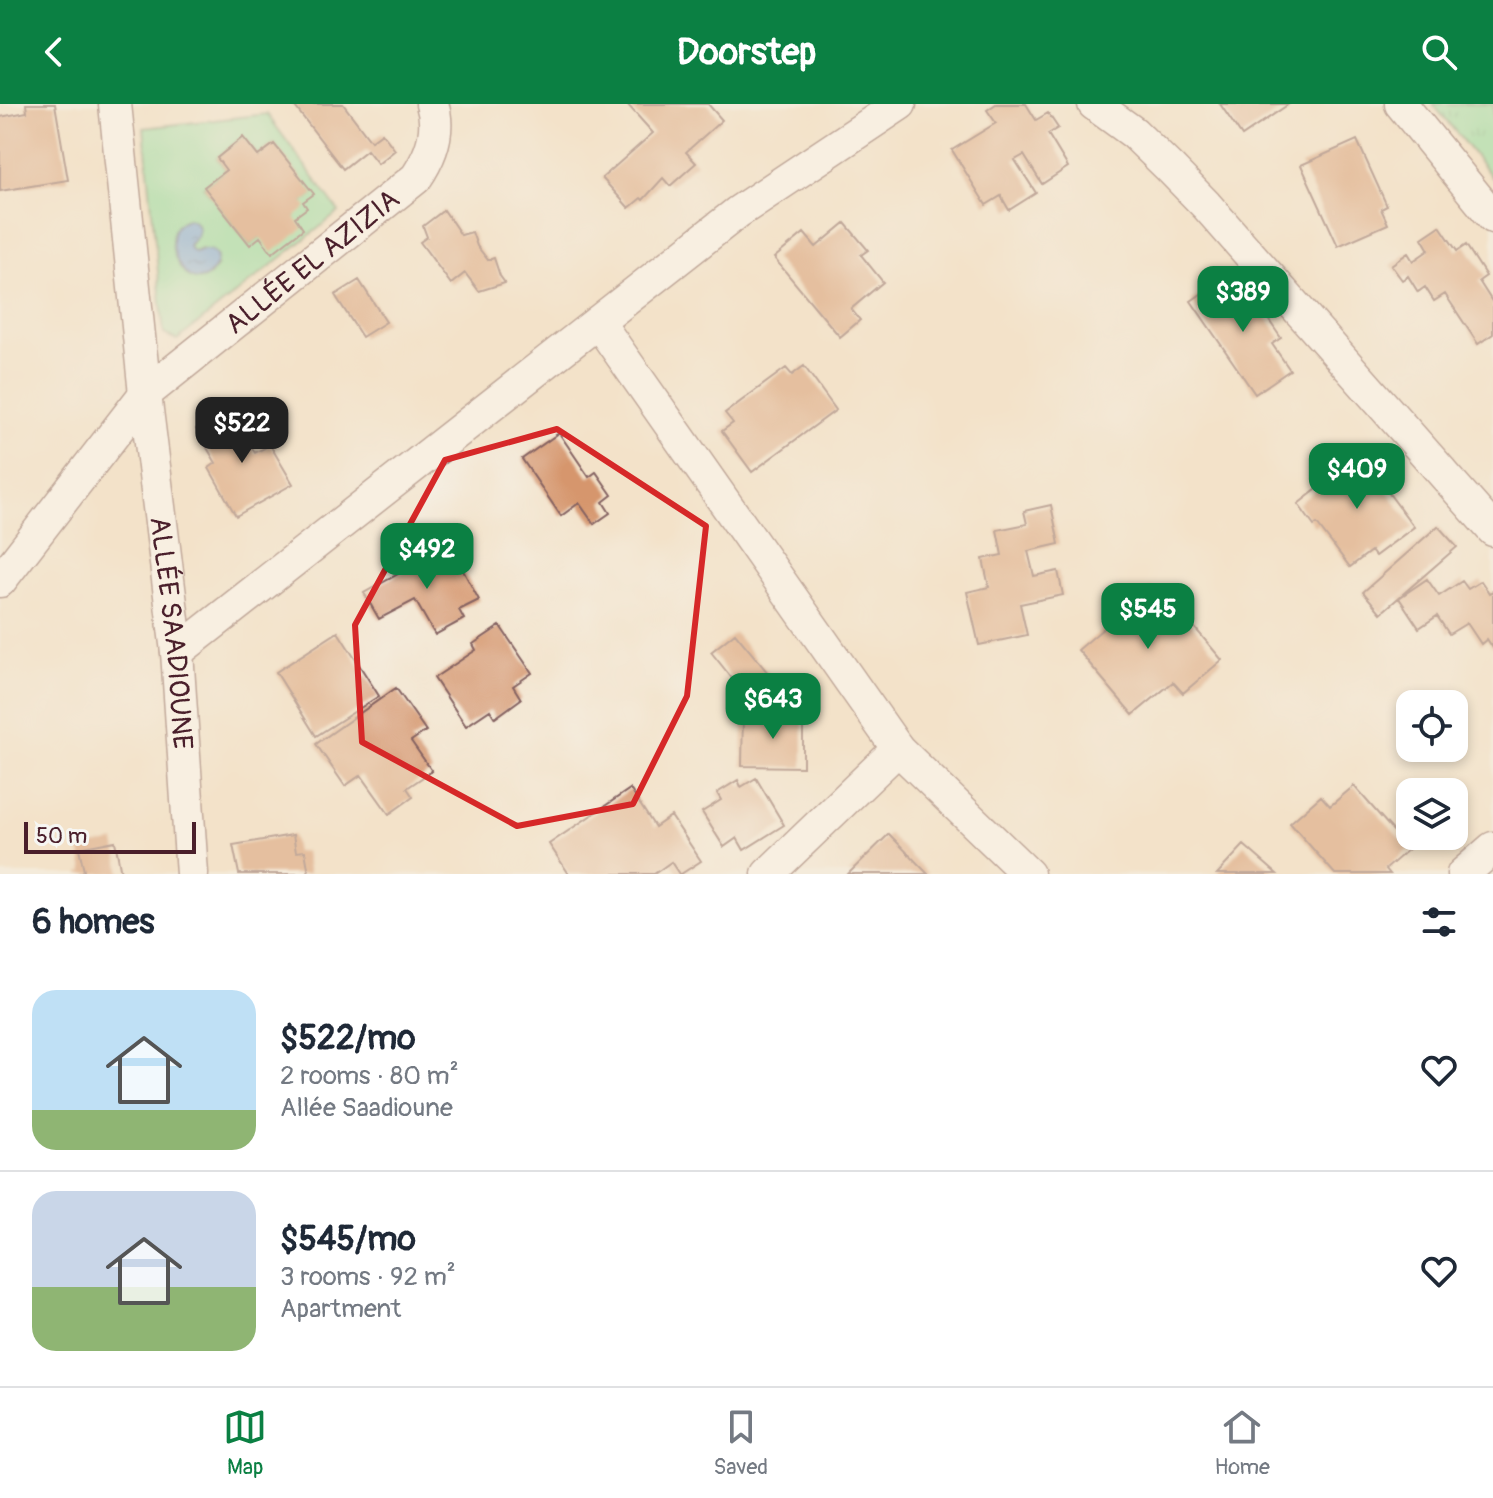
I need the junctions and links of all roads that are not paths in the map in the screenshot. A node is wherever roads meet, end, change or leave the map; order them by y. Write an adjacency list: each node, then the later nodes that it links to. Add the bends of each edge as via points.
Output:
1 (115, 104): 8 (street, ALLÉE SAADIOUNE)
2 (432, 104): 8 (street, ALLÉE EL AZIZIA, via 435,133 429,158 416,178)
3 (900, 104): 7 (street, via 738,212)
4 (1094, 104): 9 (street, via 1134,133 1179,177)
5 (1401, 104): 6 (street)
6 (1493, 217)
7 (598, 322): 11 (street); 12 (street)
8 (145, 394): 10 (street, ALLÉE EL AZIZIA); 11 (street, ALLÉE SAADIOUNE)
9 (1493, 530)
10 (0, 581)
11 (177, 652): 14 (street, ALLÉE SAADIOUNE)
12 (898, 749): 15 (street); 16 (street)
13 (1493, 848): 17 (street)
14 (192, 874)
15 (768, 874)
16 (1028, 874)
17 (1463, 874)

